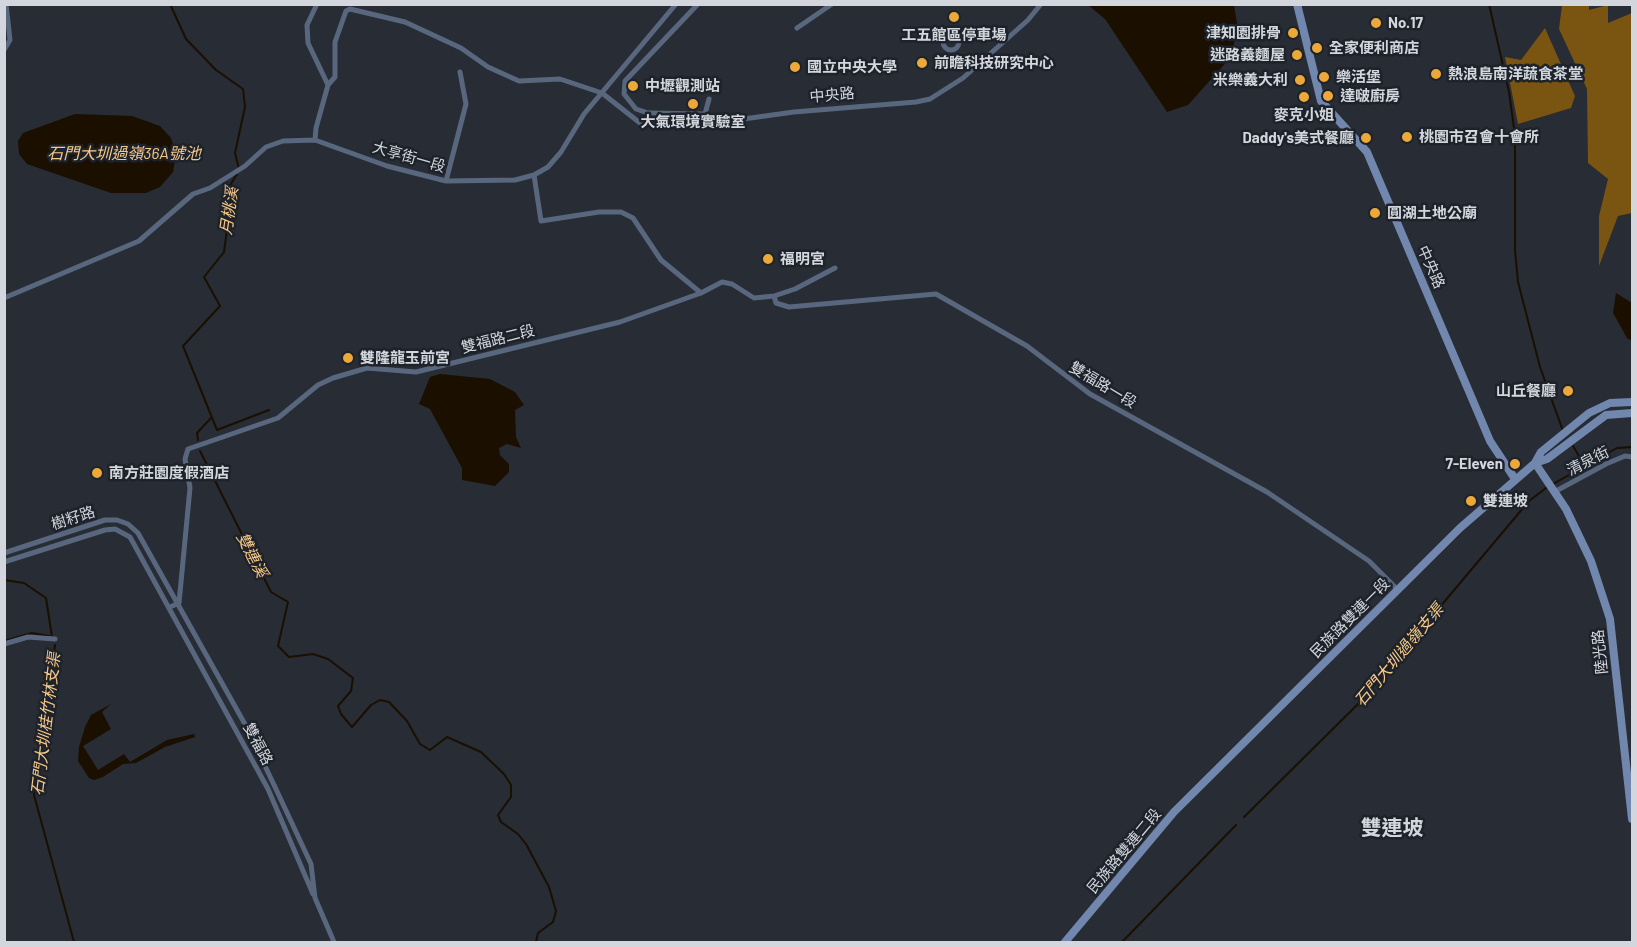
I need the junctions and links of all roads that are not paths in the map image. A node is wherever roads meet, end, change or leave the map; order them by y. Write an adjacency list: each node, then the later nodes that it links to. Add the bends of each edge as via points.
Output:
1 (6, 4): 9 (street, via 10,40)
2 (676, 4): 12 (street, 大享街一段)
3 (698, 4): 13 (street, via 625,81 624,94 632,105 648,113 705,114)
4 (831, 4): 8 (street)
5 (1041, 4): 12 (street, 中央路, via 963,78 930,99 916,102 707,124 640,123)
6 (1297, 4): 25 (street, 中央路, via 1321,101 1367,152 1482,422)
7 (313, 6): 11 (street, via 307,25 308,43)
8 (796, 28)
9 (4, 50)
10 (460, 72): 16 (street, via 466,104)
11 (328, 85): 12 (street, 中央路, via 335,78 335,42 350,9 405,22 519,81 560,79); 14 (street)
12 (602, 93): 15 (street, 大享街一段, via 561,152)
13 (709, 99)
14 (315, 140): 16 (street, 大享街一段, via 387,166); 20 (street, 大享街一段, via 293,139 272,144 245,166 188,198 139,241)
15 (534, 175): 16 (street, 大享街一段, via 515,180); 18 (street, via 542,220 621,212 633,218 662,260)
16 (446, 181)
17 (835, 268): 19 (street, 雙福路二段)
18 (700, 293): 19 (street, 雙福路二段, via 722,282 754,298); 30 (street, 雙福路二段, via 620,322 416,372 367,368 333,378 318,385 278,418 188,449 185,459 190,488)
19 (774, 296): 29 (street, 雙福路一段, via 776,303 789,307 936,294 1027,346 1090,394 1267,492 1369,561)
20 (4, 298)
21 (1632, 402): 24 (street, via 1605,405 1541,452)
22 (1632, 413): 24 (street, via 1606,415 1547,459)
23 (1632, 457): 26 (street, 清泉街, via 1606,464)
24 (1535, 463): 25 (street, 民族路雙連一段); 26 (street, 陸光路)
25 (1515, 479): 29 (street, 民族路雙連一段)
26 (1556, 491): 35 (street, 陸光路, via 1591,561 1610,619)
27 (4, 553): 30 (street, 樹籽路, via 105,520 117,520 138,533)
28 (4, 562): 31 (street, 樹籽路, via 115,529 135,543)
29 (1397, 589): 34 (street, 民族路雙連一段)
30 (178, 603): 31 (street); 36 (street, 樹籽路, via 311,864)
31 (170, 607): 36 (street, 雙福路, via 268,789)
32 (55, 639): 33 (street, via 27,638)
33 (4, 644)
34 (1206, 779): 38 (street, 民族路雙連二段)
35 (1632, 819)
36 (315, 898): 37 (street, 雙福路)
37 (334, 942)
38 (1065, 942)

